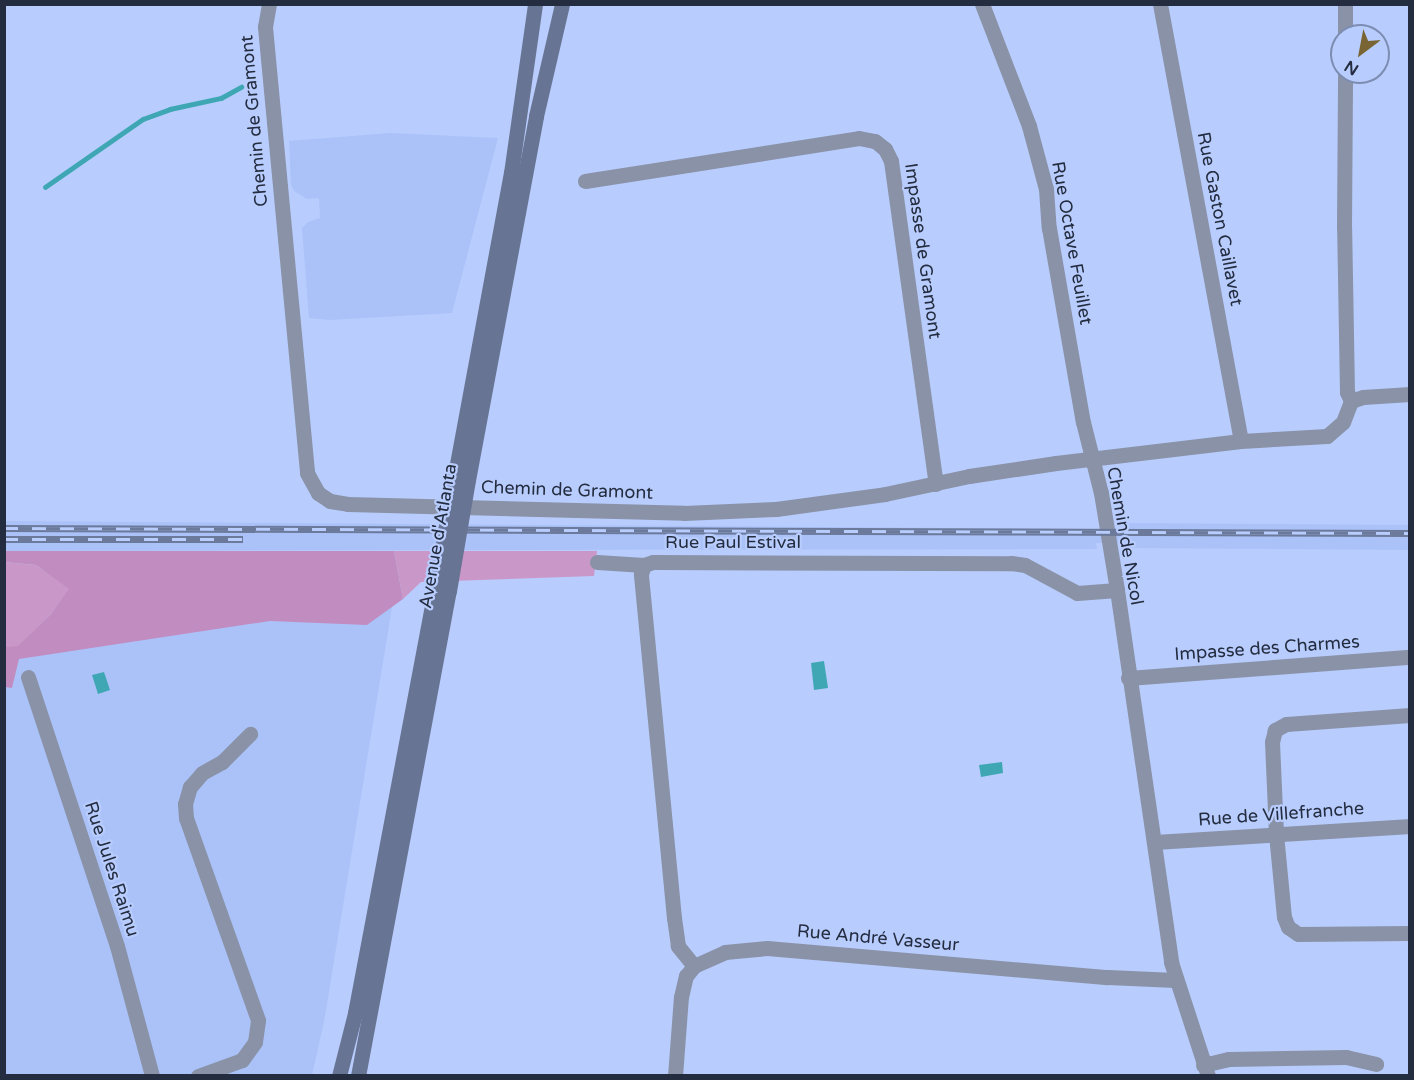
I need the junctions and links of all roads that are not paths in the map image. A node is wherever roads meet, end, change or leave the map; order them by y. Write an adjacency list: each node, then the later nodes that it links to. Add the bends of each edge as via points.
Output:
1 (268, 4): 15 (street, Chemin de Gramont, via 265,27 304,451 309,480 318,493 330,501 348,504 705,513 806,505)
2 (535, 4): 14 (main road, Avenue d'Atlanta)
3 (562, 4): 14 (main road, Avenue d'Atlanta)
4 (982, 4): 13 (street, Rue Octave Feuillet, via 1029,126 1046,189 1049,228)
5 (1160, 4): 12 (street, Rue Gaston Caillavet)
6 (1345, 4): 7 (street)
7 (1346, 24)
8 (1345, 84): 11 (street, via 1347,392)
9 (585, 181): 15 (street, Impasse de Gramont, via 859,138 875,141 885,149 891,161)
10 (1410, 394): 11 (street)
11 (1351, 401): 12 (street, Chemin de Nicol, via 1343,422 1326,436)
12 (1241, 441): 13 (street, Chemin de Nicol)
13 (1092, 459): 15 (street, Chemin de Gramont, via 989,472); 18 (street, Chemin de Nicol)
14 (461, 480): 19 (main road, Avenue d'Atlanta, bridge)
15 (936, 484)
16 (597, 562): 17 (street)
17 (644, 565): 18 (street, Rue Paul Estival, via 1011,563 1025,565 1077,593); 29 (street, Rue Paul Estival, via 641,574 674,918 678,946)
18 (1117, 590): 22 (street, Chemin de Nicol)
19 (442, 591): 35 (main road, Avenue d'Atlanta); 36 (main road, Avenue d'Atlanta)
20 (1410, 657): 22 (street, Impasse des Charmes)
21 (28, 676): 33 (street, Rue Jules Raimu, via 117,946)
22 (1128, 678): 27 (street, Chemin de Nicol)
23 (1410, 715): 26 (street, via 1286,724 1275,730 1272,742)
24 (249, 734): 34 (street, via 222,762 202,773 190,787 184,804 258,1020 255,1042 242,1060)
25 (1410, 825): 26 (street, Rue de Villefranche)
26 (1276, 834): 27 (street, Rue de Villefranche); 28 (street, via 1288,927 1298,934)
27 (1155, 842): 30 (street, Chemin de Nicol)
28 (1410, 933)
29 (694, 966): 30 (street, Rue André Vasseur, via 725,952 767,948 1108,978); 37 (street, via 686,976 681,997)
30 (1175, 980): 32 (street, Chemin de Nicol)
31 (1376, 1064): 32 (street, via 1346,1057 1229,1059)
32 (1206, 1070)
33 (152, 1076)
34 (198, 1076)
35 (339, 1076)
36 (358, 1076)
37 (675, 1076)

